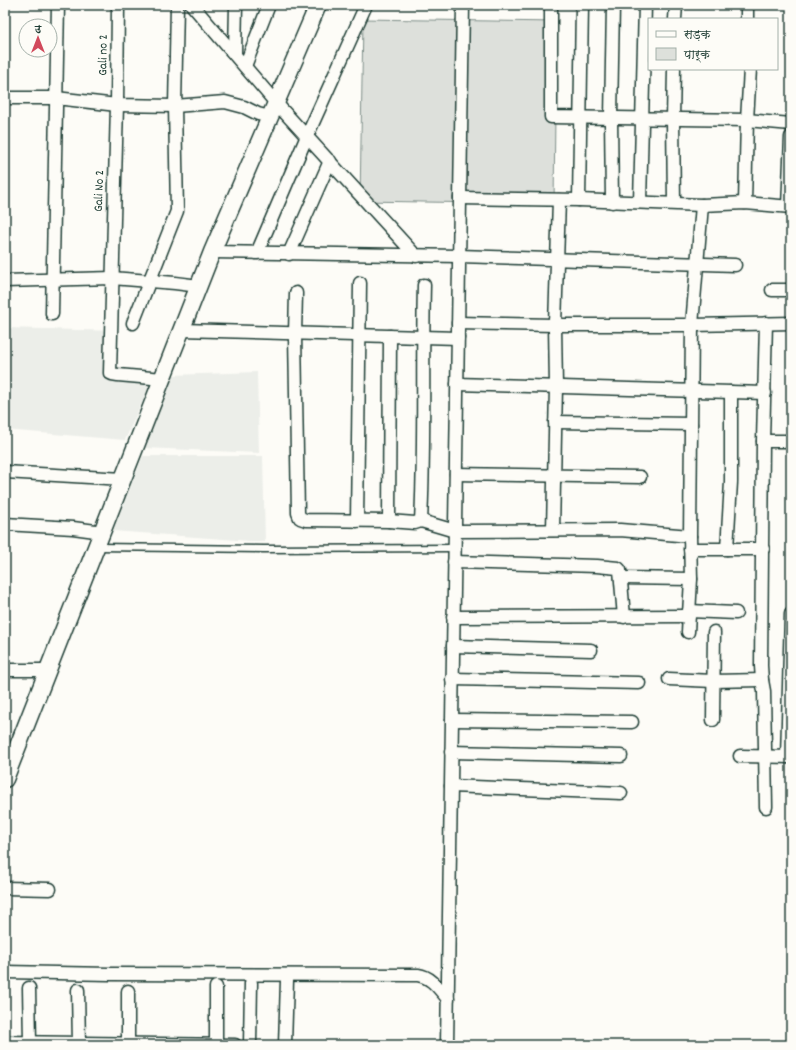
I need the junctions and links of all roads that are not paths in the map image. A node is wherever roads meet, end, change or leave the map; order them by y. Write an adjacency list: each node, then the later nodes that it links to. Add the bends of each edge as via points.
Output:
1 (58, 5): 24 (street)
2 (118, 5): 26 (street, Gali no 2)
3 (177, 5): 27 (street)
4 (192, 5): 16 (street)
5 (236, 5): 19 (street)
6 (269, 5): 20 (street)
7 (318, 5): 25 (street)
8 (366, 5): 35 (street)
9 (463, 5): 38 (street)
10 (551, 5): 30 (street, via 551,117)
11 (582, 5): 30 (street)
12 (613, 5): 29 (street)
13 (645, 5): 31 (street)
14 (676, 5): 17 (street)
15 (747, 5): 18 (street)
16 (202, 11): 19 (street)
17 (675, 18)
18 (747, 18)
19 (234, 54): 20 (street)
20 (245, 66): 25 (street)
21 (674, 70): 32 (street)
22 (750, 70): 33 (street)
23 (5, 98): 24 (street)
24 (56, 98): 26 (street); 56 (street)
25 (276, 102): 28 (street); 35 (street)
26 (117, 105): 27 (street); 55 (street, Gali No 2)
27 (175, 106): 28 (street, via 225,102); 58 (street, via 177,211)
28 (270, 117): 47 (street)
29 (611, 117): 30 (street); 31 (street); 41 (street)
30 (580, 118): 40 (street)
31 (642, 118): 32 (street); 42 (street)
32 (673, 119): 33 (street); 43 (street)
33 (747, 120): 34 (street); 44 (street)
34 (791, 124)
35 (307, 136): 37 (street); 48 (street)
36 (791, 137): 46 (street)
37 (330, 161): 49 (street); 50 (street)
38 (460, 198): 39 (street); 51 (street)
39 (559, 200): 40 (street); 52 (street)
40 (579, 200): 41 (street)
41 (612, 202): 42 (street)
42 (640, 202): 43 (street)
43 (674, 203): 45 (street)
44 (745, 203): 45 (street); 46 (street)
45 (702, 205): 53 (street)
46 (790, 206)
47 (212, 252): 48 (street); 61 (street)
48 (258, 253): 49 (street)
49 (289, 254): 50 (street)
50 (416, 256): 51 (street)
51 (459, 256): 52 (street); 67 (street)
52 (558, 259): 53 (street); 70 (street)
53 (698, 264): 54 (street); 71 (street)
54 (735, 265)
55 (112, 278): 56 (street); 58 (street); 78 (street, Gali No 2, via 110,372)
56 (52, 280): 57 (street); 65 (street)
57 (5, 281)
58 (149, 281): 61 (street); 66 (street)
59 (360, 283): 74 (street)
60 (424, 285): 76 (street)
61 (199, 286): 72 (street)
62 (772, 290): 63 (street)
63 (791, 290)
64 (296, 293): 73 (street)
65 (52, 314)
66 (134, 323)
67 (458, 323): 70 (street); 77 (street)
68 (766, 323): 69 (street); 71 (street); 83 (street)
69 (791, 323)
70 (555, 325): 71 (street); 80 (street)
71 (692, 325): 81 (street)
72 (182, 330): 73 (street); 78 (street)
73 (295, 334): 74 (street); 93 (street, via 298,512 300,518 306,520)
74 (359, 335): 75 (street); 93 (street)
75 (390, 336): 76 (street); 94 (street)
76 (423, 338): 77 (street); 95 (street, via 424,464)
77 (458, 338): 79 (street)
78 (163, 379): 92 (street)
79 (457, 384): 80 (street); 89 (street)
80 (556, 387): 81 (street); 84 (street)
81 (691, 390): 82 (street); 85 (street)
82 (731, 392): 83 (street); 104 (street, via 731,482)
83 (765, 393): 86 (street)
84 (556, 422): 85 (street); 90 (street)
85 (691, 424): 100 (street)
86 (763, 441): 87 (street); 105 (street)
87 (791, 441)
88 (5, 472): 92 (street)
89 (456, 474): 90 (street); 98 (street)
90 (554, 476): 91 (street); 97 (street)
91 (640, 477)
92 (123, 479): 99 (street)
93 (357, 521): 94 (street)
94 (389, 521): 95 (street)
95 (421, 521): 98 (street)
96 (5, 524): 99 (street)
97 (553, 530): 98 (street); 100 (street, via 620,530)
98 (455, 531): 102 (street)
99 (102, 532): 101 (street)
100 (690, 536): 103 (street)
101 (97, 547): 102 (lane); 119 (street)
102 (454, 548): 106 (street)
103 (690, 549): 104 (street); 108 (street)
104 (727, 549): 105 (street)
105 (763, 549): 122 (street)
106 (454, 562): 107 (street, via 614,567 620,570); 112 (street)
107 (621, 578): 108 (street); 113 (street)
108 (691, 579): 109 (street)
109 (689, 613): 110 (street); 113 (street); 114 (street)
110 (736, 613)
111 (791, 614): 132 (street)
112 (453, 617): 113 (street); 116 (street)
113 (624, 617)
114 (688, 632)
115 (714, 632): 123 (street)
116 (453, 646): 117 (street); 121 (street)
117 (592, 650)
118 (5, 670): 119 (street)
119 (48, 670): 133 (street)
120 (669, 679): 123 (street)
121 (452, 680): 124 (street); 125 (street)
122 (762, 680): 123 (street); 131 (street)
123 (714, 681): 126 (street)
124 (639, 682)
125 (452, 720): 127 (street); 128 (street)
126 (712, 720)
127 (632, 722)
128 (451, 752): 129 (street); 134 (street)
129 (621, 756)
130 (740, 756): 131 (street)
131 (765, 756): 132 (street); 136 (street)
132 (789, 757)
133 (5, 777)
134 (451, 786): 135 (street); 146 (street)
135 (621, 793)
136 (766, 807)
137 (5, 888): 138 (street)
138 (50, 889)
139 (5, 972): 146 (street, via 418,975 431,980)
140 (287, 980): 154 (street)
141 (251, 983): 153 (street)
142 (216, 987): 151 (street)
143 (29, 988): 148 (street)
144 (78, 990): 149 (street)
145 (128, 991): 150 (street)
146 (448, 998): 155 (street)
147 (5, 1042): 148 (street)
148 (30, 1042): 149 (street)
149 (79, 1044): 150 (street)
150 (133, 1044): 151 (street)
151 (216, 1045): 152 (street)
152 (235, 1045)
153 (250, 1045)
154 (285, 1045)
155 (447, 1045)

